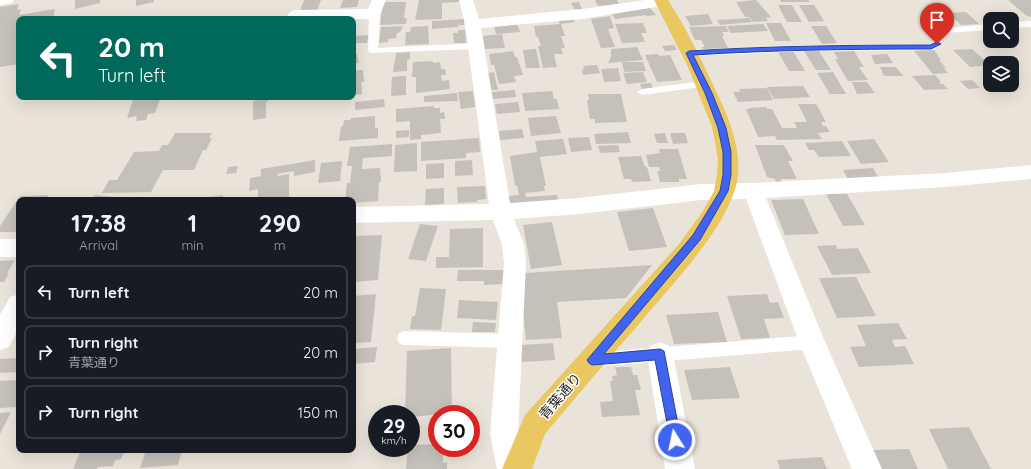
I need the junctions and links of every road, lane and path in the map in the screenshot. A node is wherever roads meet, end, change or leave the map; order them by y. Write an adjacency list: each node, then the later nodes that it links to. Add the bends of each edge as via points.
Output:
1 (7, 0): 3 (street)
2 (466, 0): 7 (street)
3 (0, 1)
4 (662, 1): 7 (street, via 582,14); 12 (main road, 青葉通り)
5 (376, 7): 6 (street); 11 (lane, via 373,51)
6 (295, 15)
7 (473, 24): 11 (street)
8 (1031, 24): 9 (lane)
9 (1019, 25)
10 (983, 28): 12 (lane, via 941,31 937,44 931,47 771,48)
11 (476, 46): 18 (street)
12 (689, 53): 13 (main road, 青葉通り)
13 (704, 84): 14 (lane); 16 (main road, 青葉通り, via 722,128 727,152)
14 (642, 92)
15 (1031, 172): 17 (street, via 945,180)
16 (724, 191): 17 (street); 18 (street); 28 (main road, 青葉通り, via 697,238)
17 (753, 191): 26 (street)
18 (501, 212): 19 (street); 25 (street, via 513,244 515,263)
19 (356, 215)
20 (0, 248): 21 (street)
21 (16, 248)
22 (16, 310): 24 (street)
23 (404, 338): 25 (lane)
24 (0, 339)
25 (510, 341): 29 (street, via 504,434)
26 (812, 342): 27 (lane); 32 (street)
27 (660, 354): 28 (lane); 31 (street)
28 (592, 360): 30 (main road, 青葉通り, via 535,425)
29 (512, 469)
30 (517, 469)
31 (680, 469)
32 (867, 469)

